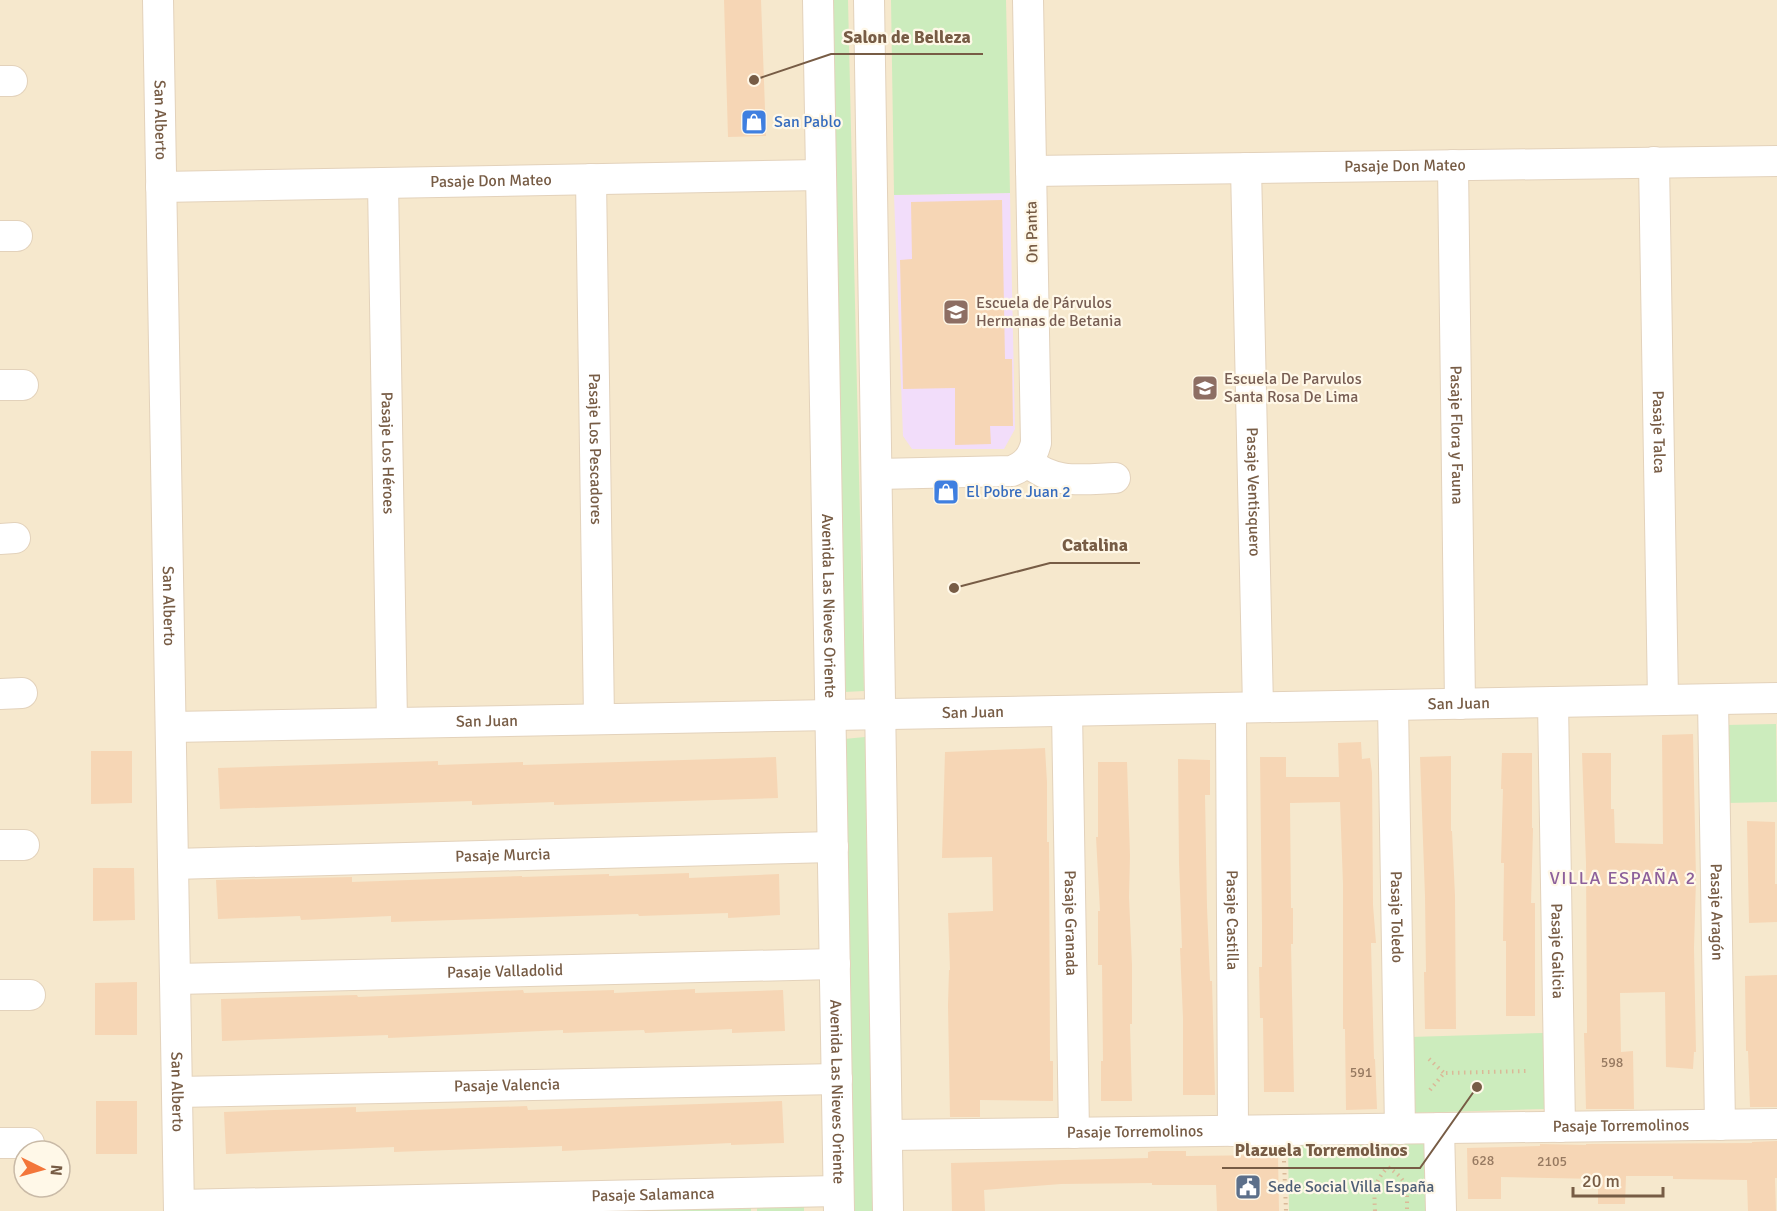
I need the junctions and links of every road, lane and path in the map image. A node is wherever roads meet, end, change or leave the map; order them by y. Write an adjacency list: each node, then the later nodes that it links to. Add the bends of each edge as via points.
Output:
1 (158, 0): 13 (street, San Alberto)
2 (818, 0): 10 (street, Avenida Las Nieves Oriente)
3 (869, 0): 15 (street)
4 (1029, 0): 9 (street, On Panta)
5 (1777, 161): 6 (street, Pasaje Don Mateo)
6 (1654, 162): 7 (street, Pasaje Don Mateo); 18 (street, Pasaje Talca)
7 (1453, 165): 8 (street, Pasaje Don Mateo); 21 (street, Pasaje Flora y Fauna)
8 (1246, 168): 9 (street, Pasaje Don Mateo); 23 (street, Pasaje Ventisquero)
9 (1031, 171): 14 (street, On Panta, via 1036,443)
10 (821, 175): 11 (street, Pasaje Don Mateo); 26 (street, Avenida Las Nieves Oriente)
11 (591, 179): 12 (street, Pasaje Don Mateo); 27 (street, Pasaje Los Pescadores)
12 (383, 183): 13 (street, Pasaje Don Mateo); 28 (street, Pasaje Los Héroes)
13 (161, 187): 29 (street, San Alberto)
14 (1028, 462): 15 (street, via 1012,471); 16 (street, via 1055,478)
15 (877, 474): 25 (street)
16 (1115, 478)
17 (1777, 698): 19 (street, San Juan)
18 (1664, 700): 19 (street, San Juan); 20 (street, San Juan)
19 (1713, 700): 40 (street, Pasaje Aragón)
20 (1552, 702): 21 (street, San Juan); 36 (street, Pasaje Galicia)
21 (1460, 704): 22 (street, San Juan)
22 (1393, 705): 23 (street, San Juan); 43 (street, Pasaje Toledo)
23 (1244, 708): 24 (street, San Juan); 45 (street, Pasaje Castilla)
24 (1067, 711): 25 (street, San Juan); 46 (street, Pasaje Granada)
25 (881, 714): 26 (street, San Juan); 47 (street)
26 (831, 715): 27 (street, San Juan); 30 (street, Avenida Las Nieves Oriente)
27 (600, 719): 28 (street, San Juan)
28 (392, 723): 29 (street, San Juan)
29 (171, 727): 31 (street, San Alberto)
30 (833, 847): 31 (street, Pasaje Murcia); 32 (street, Avenida Las Nieves Oriente)
31 (173, 864): 33 (street, San Alberto)
32 (835, 964): 33 (street, Pasaje Valladolid); 37 (street, Avenida Las Nieves Oriente)
33 (175, 979): 38 (street, San Alberto)
34 (30, 994): 35 (street)
35 (0, 995)
36 (1559, 1071): 41 (street, Pasaje Galicia); 43 (path, via 1444,1073)
37 (837, 1079): 38 (street, Pasaje Valencia); 48 (street, Avenida Las Nieves Oriente)
38 (177, 1092): 49 (street, San Alberto)
39 (1777, 1124): 40 (street, Pasaje Torremolinos)
40 (1720, 1125): 41 (street, Pasaje Torremolinos)
41 (1560, 1127): 42 (street, Pasaje Torremolinos)
42 (1439, 1128): 43 (street, Pasaje Torremolinos); 54 (street)
43 (1400, 1129): 44 (street, Pasaje Torremolinos)
44 (1284, 1130): 45 (street, Pasaje Torremolinos); 51 (path)
45 (1233, 1131): 46 (street, Pasaje Torremolinos)
46 (1074, 1133): 47 (street, Pasaje Torremolinos)
47 (887, 1135): 50 (street)
48 (839, 1201): 49 (street, Pasaje Salamanca)
49 (179, 1208)
50 (888, 1211)
51 (1286, 1211)
52 (1375, 1211): 53 (path, via 1374,1188 1388,1167 1401,1176 1407,1188)
53 (1407, 1211)
54 (1441, 1211)

